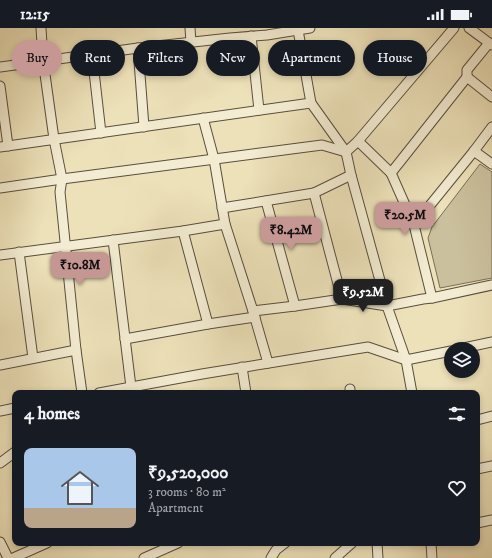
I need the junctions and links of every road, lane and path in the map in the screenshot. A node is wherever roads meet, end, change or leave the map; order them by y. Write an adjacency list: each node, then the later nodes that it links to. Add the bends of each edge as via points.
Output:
1 (41, 28): 11 (street)
2 (190, 28): 12 (street)
3 (229, 28): 10 (street)
4 (310, 28): 7 (street)
5 (454, 28): 30 (street)
6 (469, 28): 14 (street)
7 (298, 30): 8 (street); 23 (street)
8 (267, 31): 9 (street)
9 (251, 36): 10 (street); 24 (street)
10 (230, 38): 13 (street)
11 (42, 40)
12 (191, 40)
13 (198, 41)
14 (490, 44): 20 (street, via 468,70)
15 (12, 65): 16 (street)
16 (0, 67)
17 (45, 76): 29 (street)
18 (95, 76): 28 (street)
19 (140, 76): 26 (street)
20 (467, 77): 22 (street); 36 (street)
21 (0, 86): 31 (street)
22 (492, 97)
23 (311, 103): 24 (street); 33 (street)
24 (260, 110): 25 (street)
25 (203, 118): 26 (street); 34 (street)
26 (144, 127): 28 (street)
27 (492, 127): 32 (street)
28 (101, 133): 29 (street)
29 (54, 139): 31 (street); 38 (street)
30 (358, 141): 33 (street); 36 (street)
31 (4, 146)
32 (474, 151): 35 (street); 44 (street)
33 (346, 152): 34 (street, via 322,145); 37 (street)
34 (214, 159): 38 (street); 42 (street)
35 (492, 164)
36 (391, 173): 44 (street)
37 (352, 175): 40 (street); 54 (street)
38 (62, 178): 39 (street); 47 (street, via 60,192)
39 (0, 188)
40 (314, 193): 41 (street); 52 (street)
41 (266, 201): 42 (street); 53 (street)
42 (222, 208): 43 (street)
43 (225, 224): 45 (street); 55 (street)
44 (414, 225): 51 (street)
45 (183, 231): 46 (street); 56 (street)
46 (113, 240): 47 (street); 57 (street)
47 (65, 246): 48 (street); 60 (street)
48 (20, 252): 49 (street); 62 (street)
49 (0, 255)
50 (492, 286): 51 (street)
51 (432, 298): 54 (street)
52 (342, 299): 53 (street); 54 (street)
53 (295, 306): 55 (street)
54 (387, 306): 63 (street)
55 (254, 314): 56 (street); 64 (street)
56 (208, 324): 57 (street)
57 (125, 339): 68 (street)
58 (492, 342): 59 (street)
59 (480, 345)
60 (76, 350): 62 (street); 67 (street)
61 (444, 352): 63 (street)
62 (33, 358): 65 (street)
63 (406, 360): 64 (street, via 368,346); 70 (street)
64 (268, 363): 66 (street)
65 (0, 365)
66 (242, 367): 68 (street); 69 (street)
67 (82, 390)
68 (127, 390)
69 (246, 390)
70 (411, 390)
71 (12, 409): 72 (street)
72 (0, 411)
73 (492, 416): 74 (street)
74 (480, 419)
75 (12, 454): 76 (street)
76 (0, 463)
77 (492, 466): 78 (street)
78 (480, 468)
79 (492, 520): 80 (street)
80 (480, 522)
81 (0, 542): 88 (street)
82 (40, 546): 89 (street)
83 (171, 546): 90 (street)
84 (281, 546): 91 (street)
85 (349, 546): 92 (street)
86 (377, 546): 93 (street)
87 (431, 546): 94 (street)
88 (8, 558)
89 (13, 558)
90 (144, 558)
91 (271, 558)
92 (335, 558)
93 (378, 558)
94 (432, 558)

